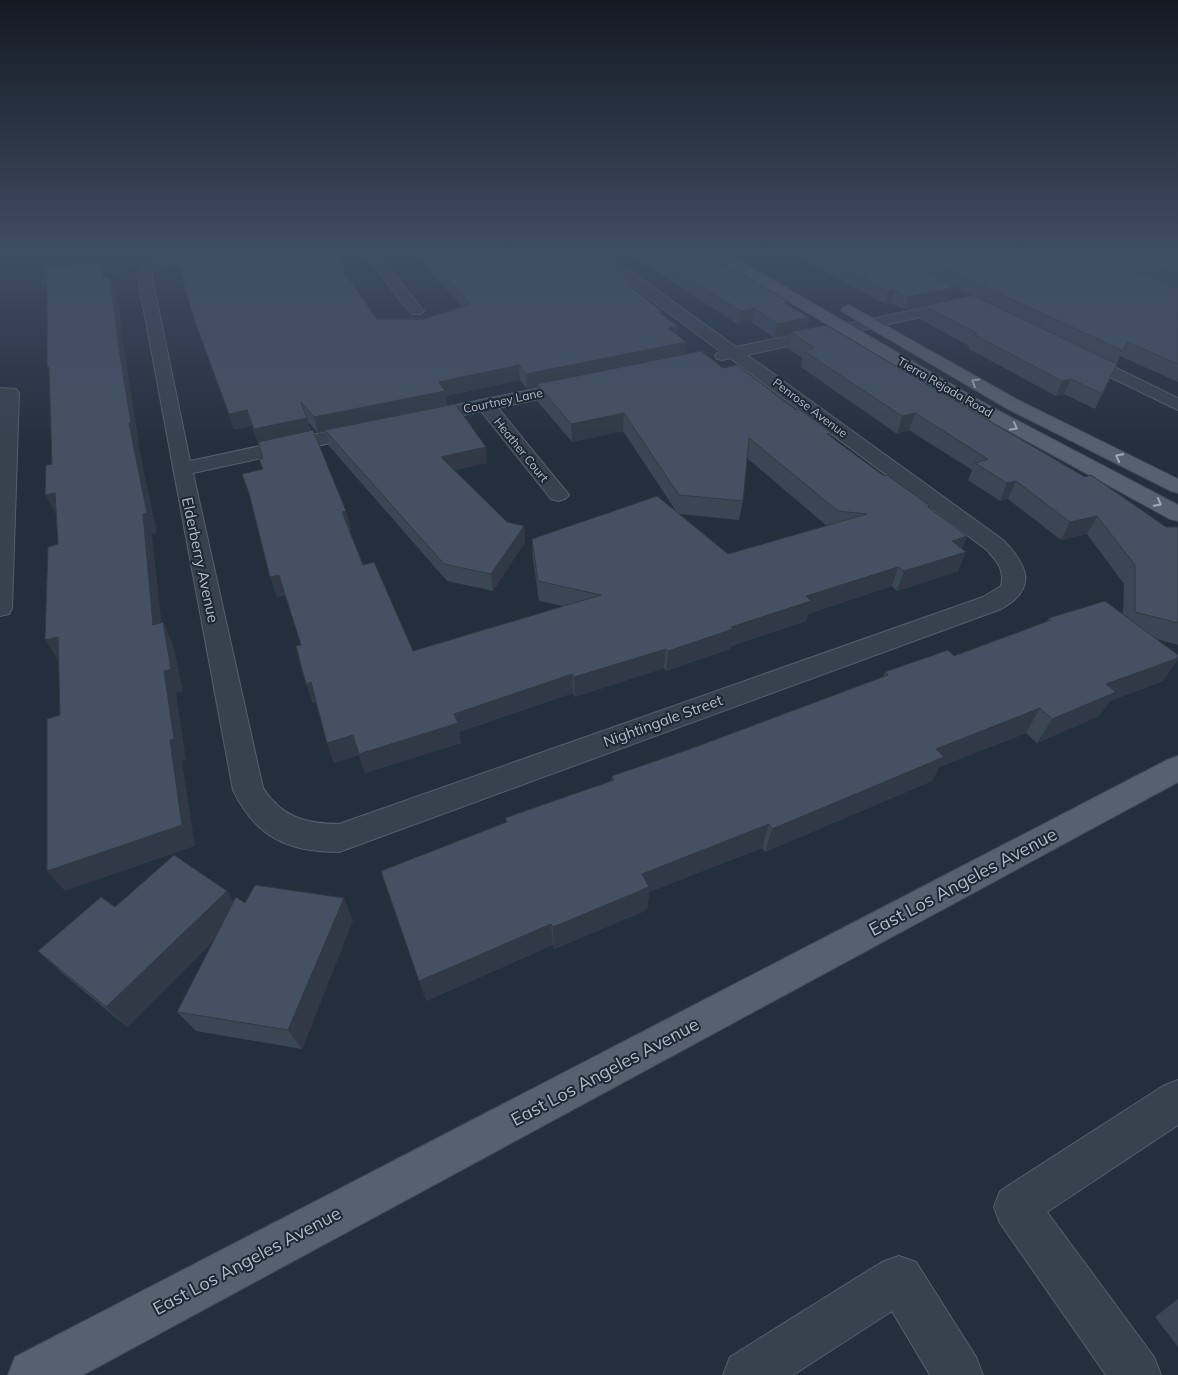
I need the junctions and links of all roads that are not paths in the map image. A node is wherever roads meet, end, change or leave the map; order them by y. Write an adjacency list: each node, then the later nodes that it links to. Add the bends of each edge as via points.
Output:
1 (152, 316): 17 (street, Elderberry Avenue)
2 (685, 316): 9 (street, Penrose Avenue)
3 (822, 316): 7 (main road, Tierra Rejada Road)
4 (860, 316): 6 (main road, Tierra Rejada Road)
5 (909, 316): 6 (street)
6 (874, 324): 7 (street); 18 (main road, Tierra Rejada Road, one-way to 6, via 1012,404)
7 (845, 330): 9 (street); 20 (main road, Tierra Rejada Road, one-way to 20, via 978,407)
8 (1066, 349): 14 (street)
9 (735, 352): 10 (street); 21 (street, Penrose Avenue, via 995,545 1009,559)
10 (706, 358)
11 (591, 382): 13 (street, Courtney Lane)
12 (0, 393): 22 (street, via 10,393)
13 (485, 404): 15 (street, Courtney Lane); 19 (street, Heather Court)
14 (1178, 405)
15 (409, 421)
16 (381, 427): 17 (street)
17 (182, 469): 24 (street, Elderberry Avenue, via 248,790 254,802 272,821)
18 (1178, 488)
19 (558, 495)
20 (1178, 514)
21 (1015, 574): 24 (street, Nightingale Street, via 1009,593 992,603 339,838 314,838)
22 (0, 608)
23 (1178, 768): 26 (main road, East Los Angeles Avenue)
24 (295, 833)
25 (1178, 1101): 29 (street, via 1016,1206)
26 (32, 1375)
27 (748, 1375): 28 (street, via 899,1279)
28 (958, 1375)
29 (1136, 1375)

